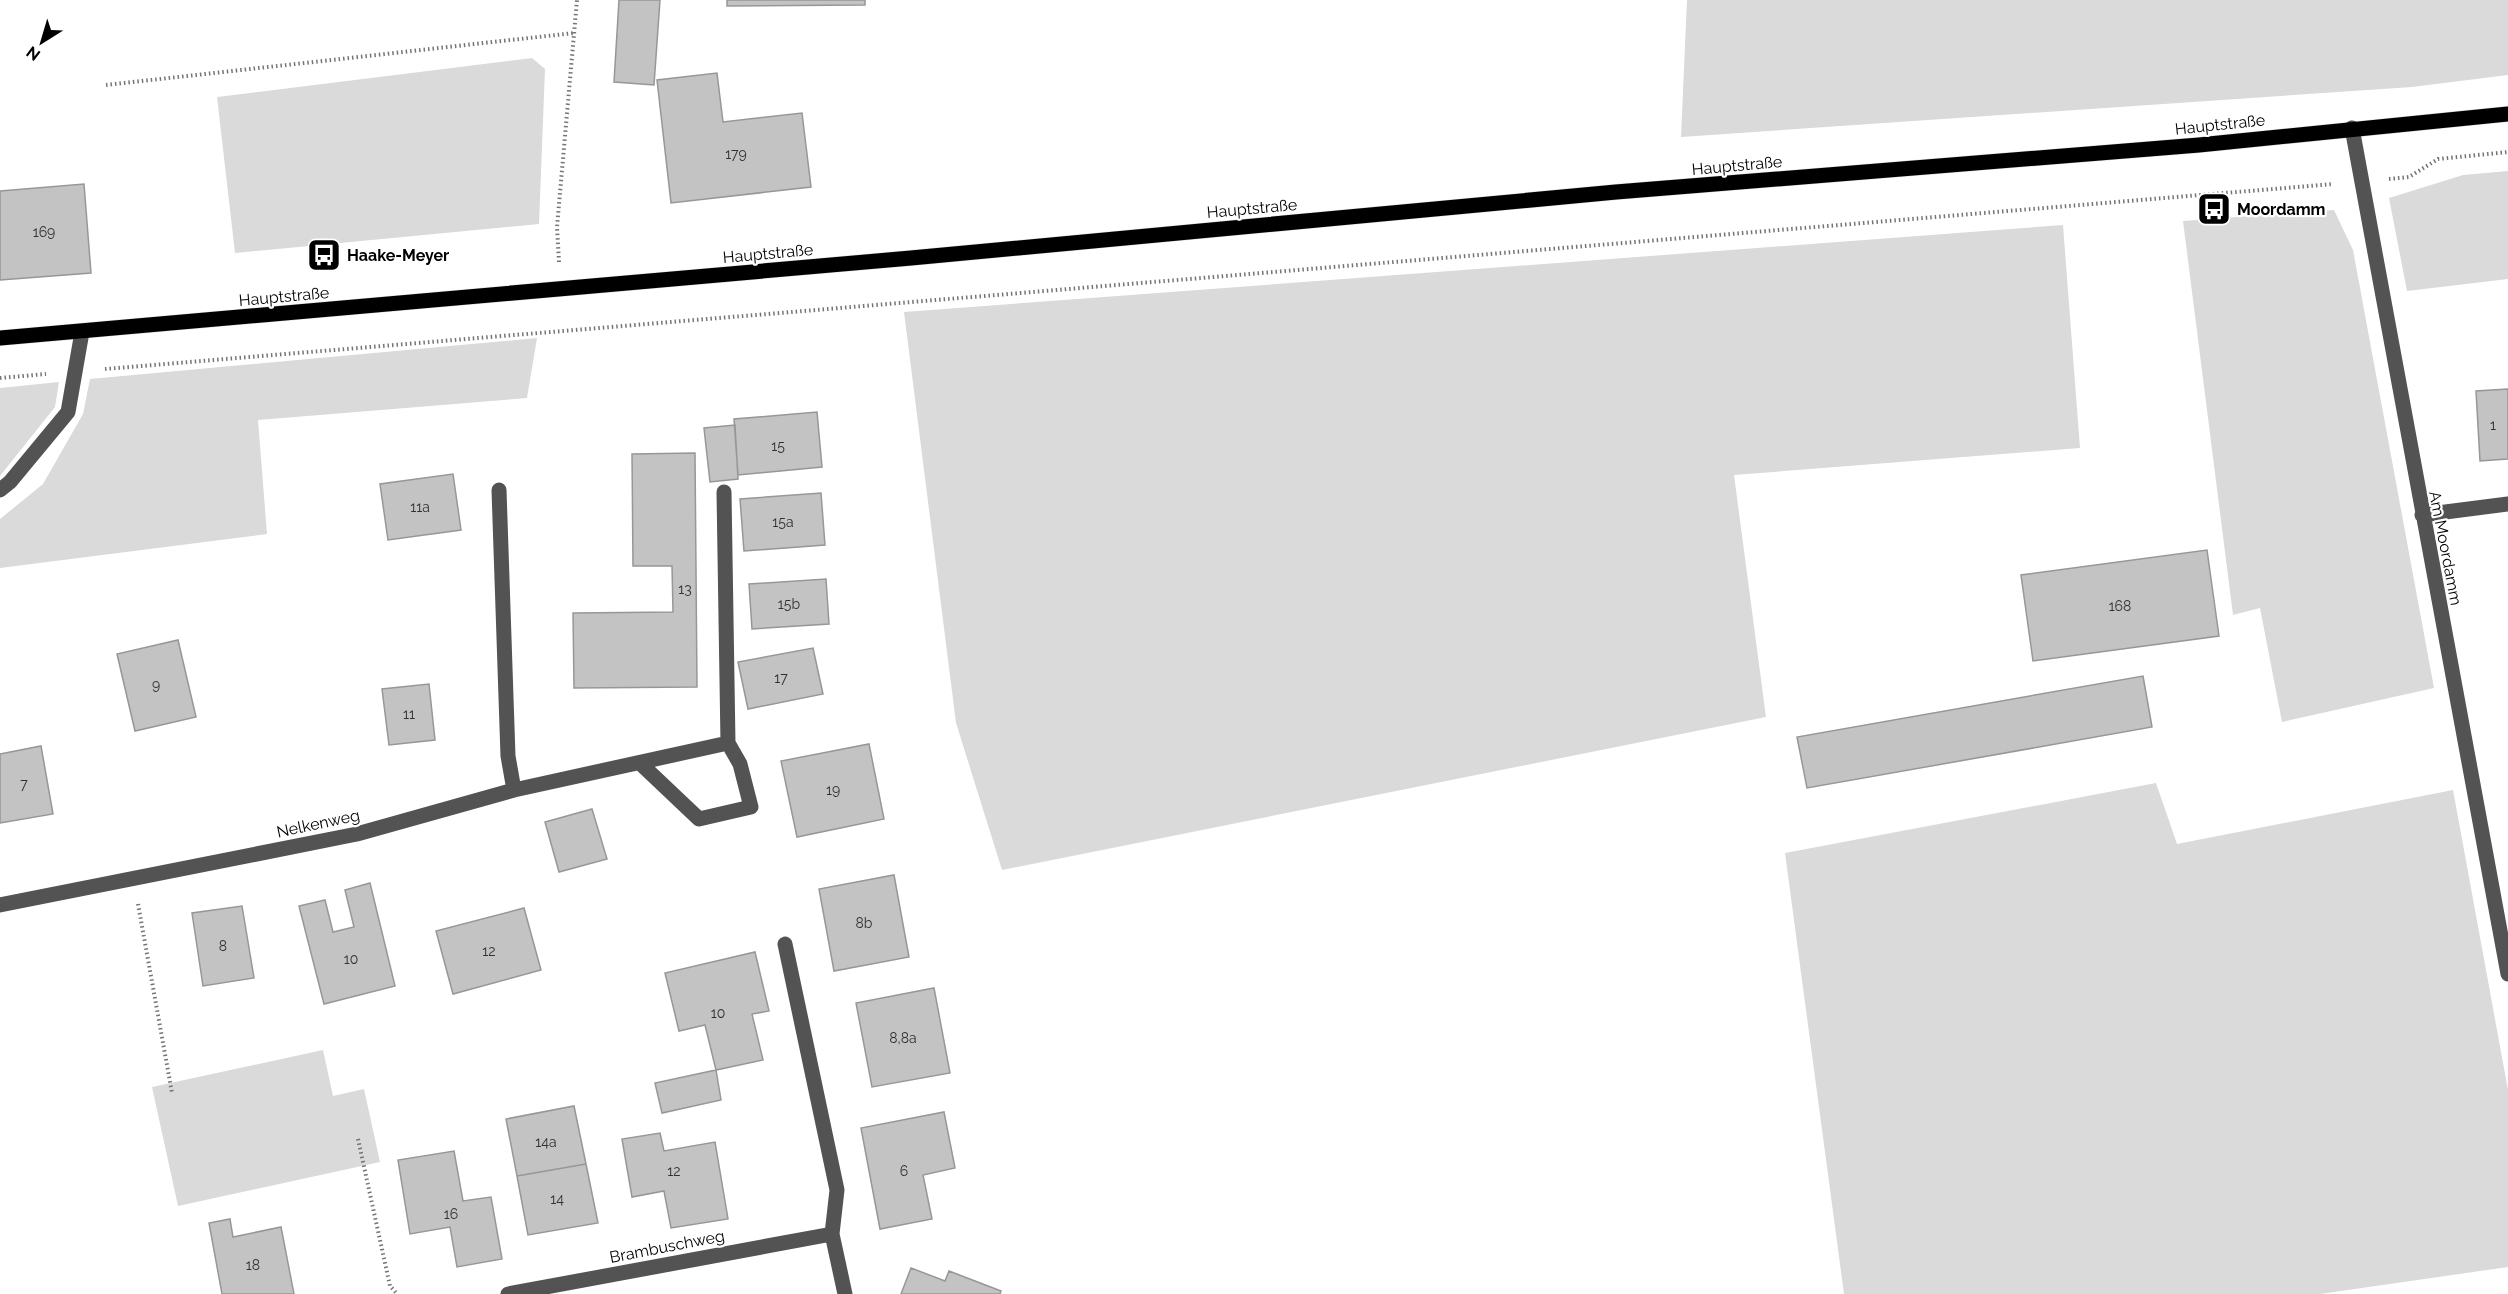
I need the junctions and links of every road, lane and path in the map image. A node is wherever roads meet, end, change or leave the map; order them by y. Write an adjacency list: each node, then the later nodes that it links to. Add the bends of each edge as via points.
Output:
1 (577, 0): 2 (path)
2 (574, 33): 3 (path); 8 (path, via 557,227)
3 (106, 85)
4 (2508, 114): 5 (main road, Hauptstraße)
5 (2352, 128): 7 (street, Am Moordamm); 8 (main road, Hauptstraße, via 2199,145 1616,192)
6 (2508, 152): 7 (path, via 2438,159 2409,177)
7 (2361, 181): 11 (path); 17 (street, Am Moordamm)
8 (561, 289): 9 (main road, Hauptstraße)
9 (82, 332): 10 (main road, Hauptstraße); 11 (street)
10 (0, 338)
11 (75, 371): 12 (path); 13 (street, via 68,411)
12 (0, 378)
13 (0, 490)
14 (499, 490): 20 (street, via 508,756)
15 (724, 492): 18 (street)
16 (2508, 504): 17 (street)
17 (2422, 515): 24 (street, Am Moordamm)
18 (728, 743): 19 (street, Nelkenweg); 19 (street, via 740,764 751,807 699,819)
19 (641, 764): 20 (street, Nelkenweg)
20 (514, 790): 21 (street, Nelkenweg, via 357,834)
21 (134, 879): 22 (street, Nelkenweg); 25 (path)
22 (0, 905)
23 (785, 944): 27 (street, via 837,1190)
24 (2508, 974)
25 (172, 1093)
26 (358, 1139): 28 (path, via 390,1286)
27 (832, 1234): 29 (street, Brambuschweg); 30 (street)
28 (398, 1294)
29 (508, 1294)
30 (845, 1294)

